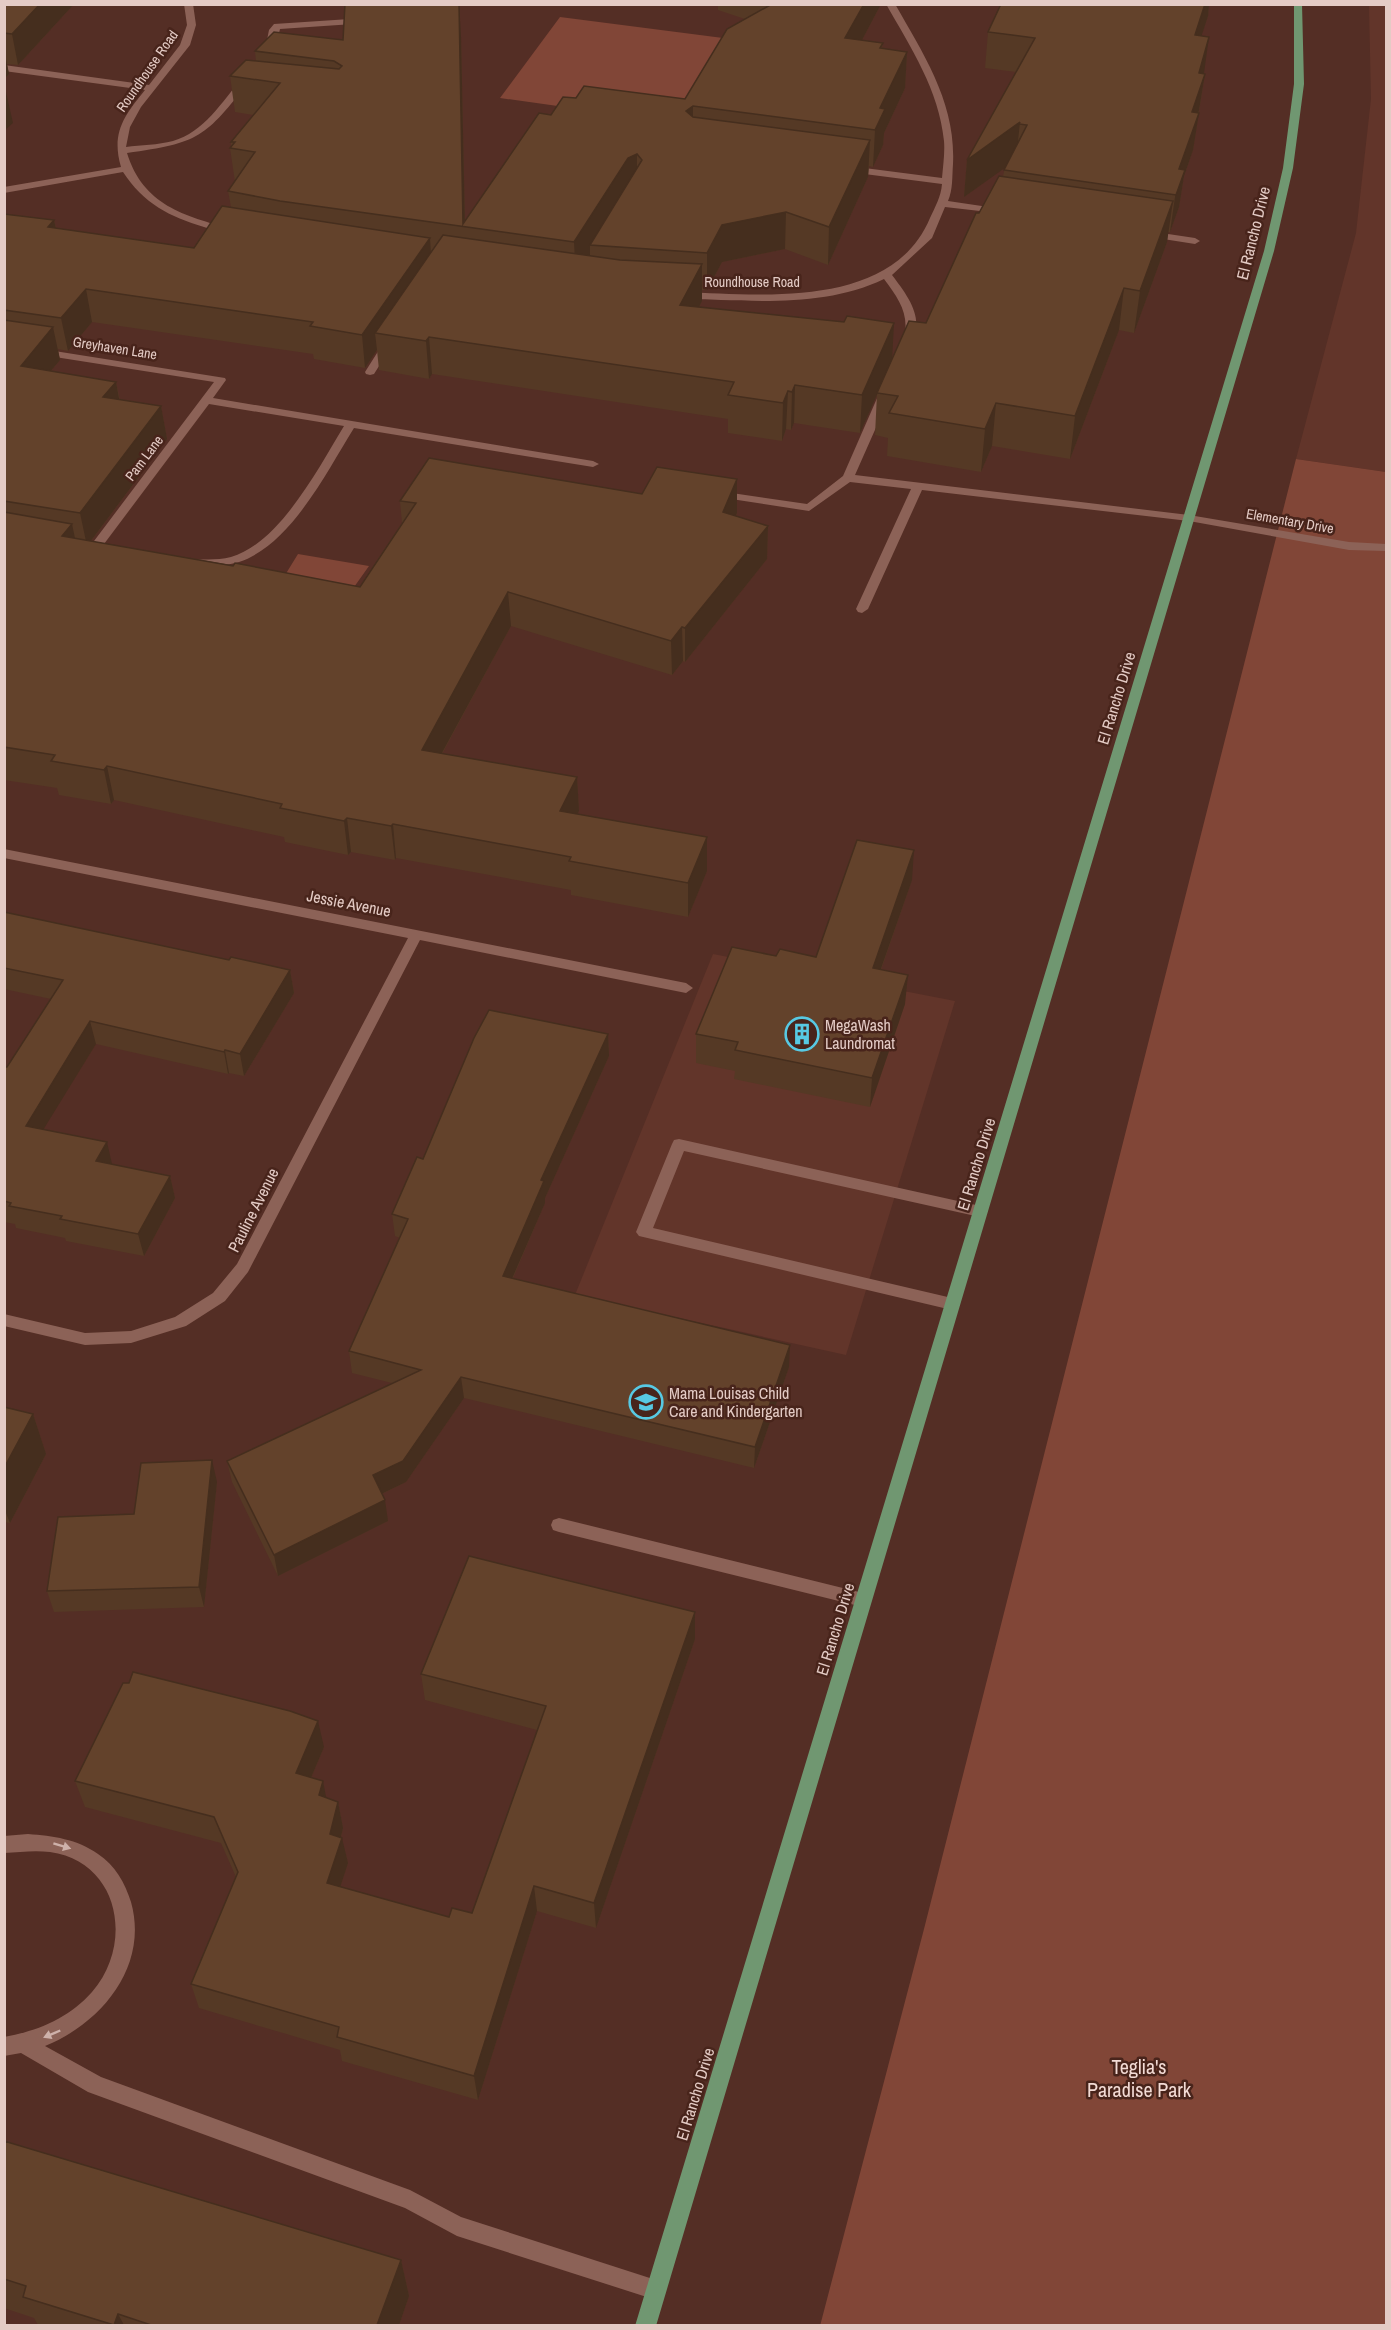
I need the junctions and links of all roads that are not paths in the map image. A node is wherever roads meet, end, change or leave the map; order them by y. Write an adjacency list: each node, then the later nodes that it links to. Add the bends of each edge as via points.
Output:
1 (188, 4): 8 (street, Roundhouse Road, via 193,25 186,44)
2 (890, 4): 14 (street, Roundhouse Road, via 926,66 941,101 949,142)
3 (1298, 4): 35 (main road, El Rancho Drive, via 1299,84 1288,168 1269,251)
4 (380, 21): 5 (street, via 277,26)
5 (264, 57)
6 (4, 68): 8 (street)
7 (250, 73): 9 (street)
8 (150, 88): 11 (street, Roundhouse Road, via 124,127)
9 (237, 89): 10 (street); 11 (street, via 194,136)
10 (248, 90)
11 (121, 151): 13 (street, Roundhouse Road)
12 (843, 168): 14 (street)
13 (126, 169): 15 (street); 19 (street, Roundhouse Road, via 138,189 164,209 180,218)
14 (947, 182): 16 (street, Roundhouse Road)
15 (4, 190)
16 (941, 203): 17 (street); 21 (street, Roundhouse Road, via 928,236)
17 (1010, 214)
18 (1137, 232): 20 (street)
19 (242, 235)
20 (1195, 241)
21 (886, 274): 22 (street, Roundhouse Road, via 859,286 808,296); 25 (street, via 913,318)
22 (676, 294)
23 (396, 333): 26 (street)
24 (4, 346): 27 (street, Greyhaven Lane)
25 (902, 355)
26 (370, 372)
27 (221, 380): 29 (street, Pam Lane)
28 (888, 386): 32 (street)
29 (206, 400): 30 (street); 37 (street, Pam Lane, via 98,550)
30 (351, 424): 31 (street); 38 (street, via 304,497 272,537 239,559)
31 (593, 464)
32 (848, 478): 33 (street, Elementary Drive); 34 (street, via 809,508)
33 (918, 486): 35 (street, Elementary Drive); 39 (street)
34 (710, 492)
35 (1189, 518): 36 (street, Elementary Drive, via 1349,546); 43 (main road, El Rancho Drive)
36 (1386, 548)
37 (69, 550)
38 (180, 565)
39 (862, 609)
40 (4, 853): 41 (street, Jessie Avenue)
41 (416, 934): 42 (street, Jessie Avenue); 45 (street, Pauline Avenue, via 243,1268 219,1297 180,1322 131,1337 84,1339)
42 (686, 988)
43 (980, 1211): 44 (main road, El Rancho Drive); 44 (street, via 679,1144 644,1232)
44 (952, 1304): 47 (main road, El Rancho Drive)
45 (4, 1320)
46 (559, 1525): 47 (street)
47 (863, 1600): 51 (main road, El Rancho Drive)
48 (4, 1845): 49 (street, one-way to 49, via 26,1841 60,1844 89,1857 112,1879 124,1908 125,1941 114,1975 98,1998 62,2029)
49 (25, 2045): 50 (street); 51 (street, via 95,2085 410,2200 457,2226)
50 (4, 2047)
51 (656, 2290): 52 (main road, El Rancho Drive)
52 (645, 2325)

